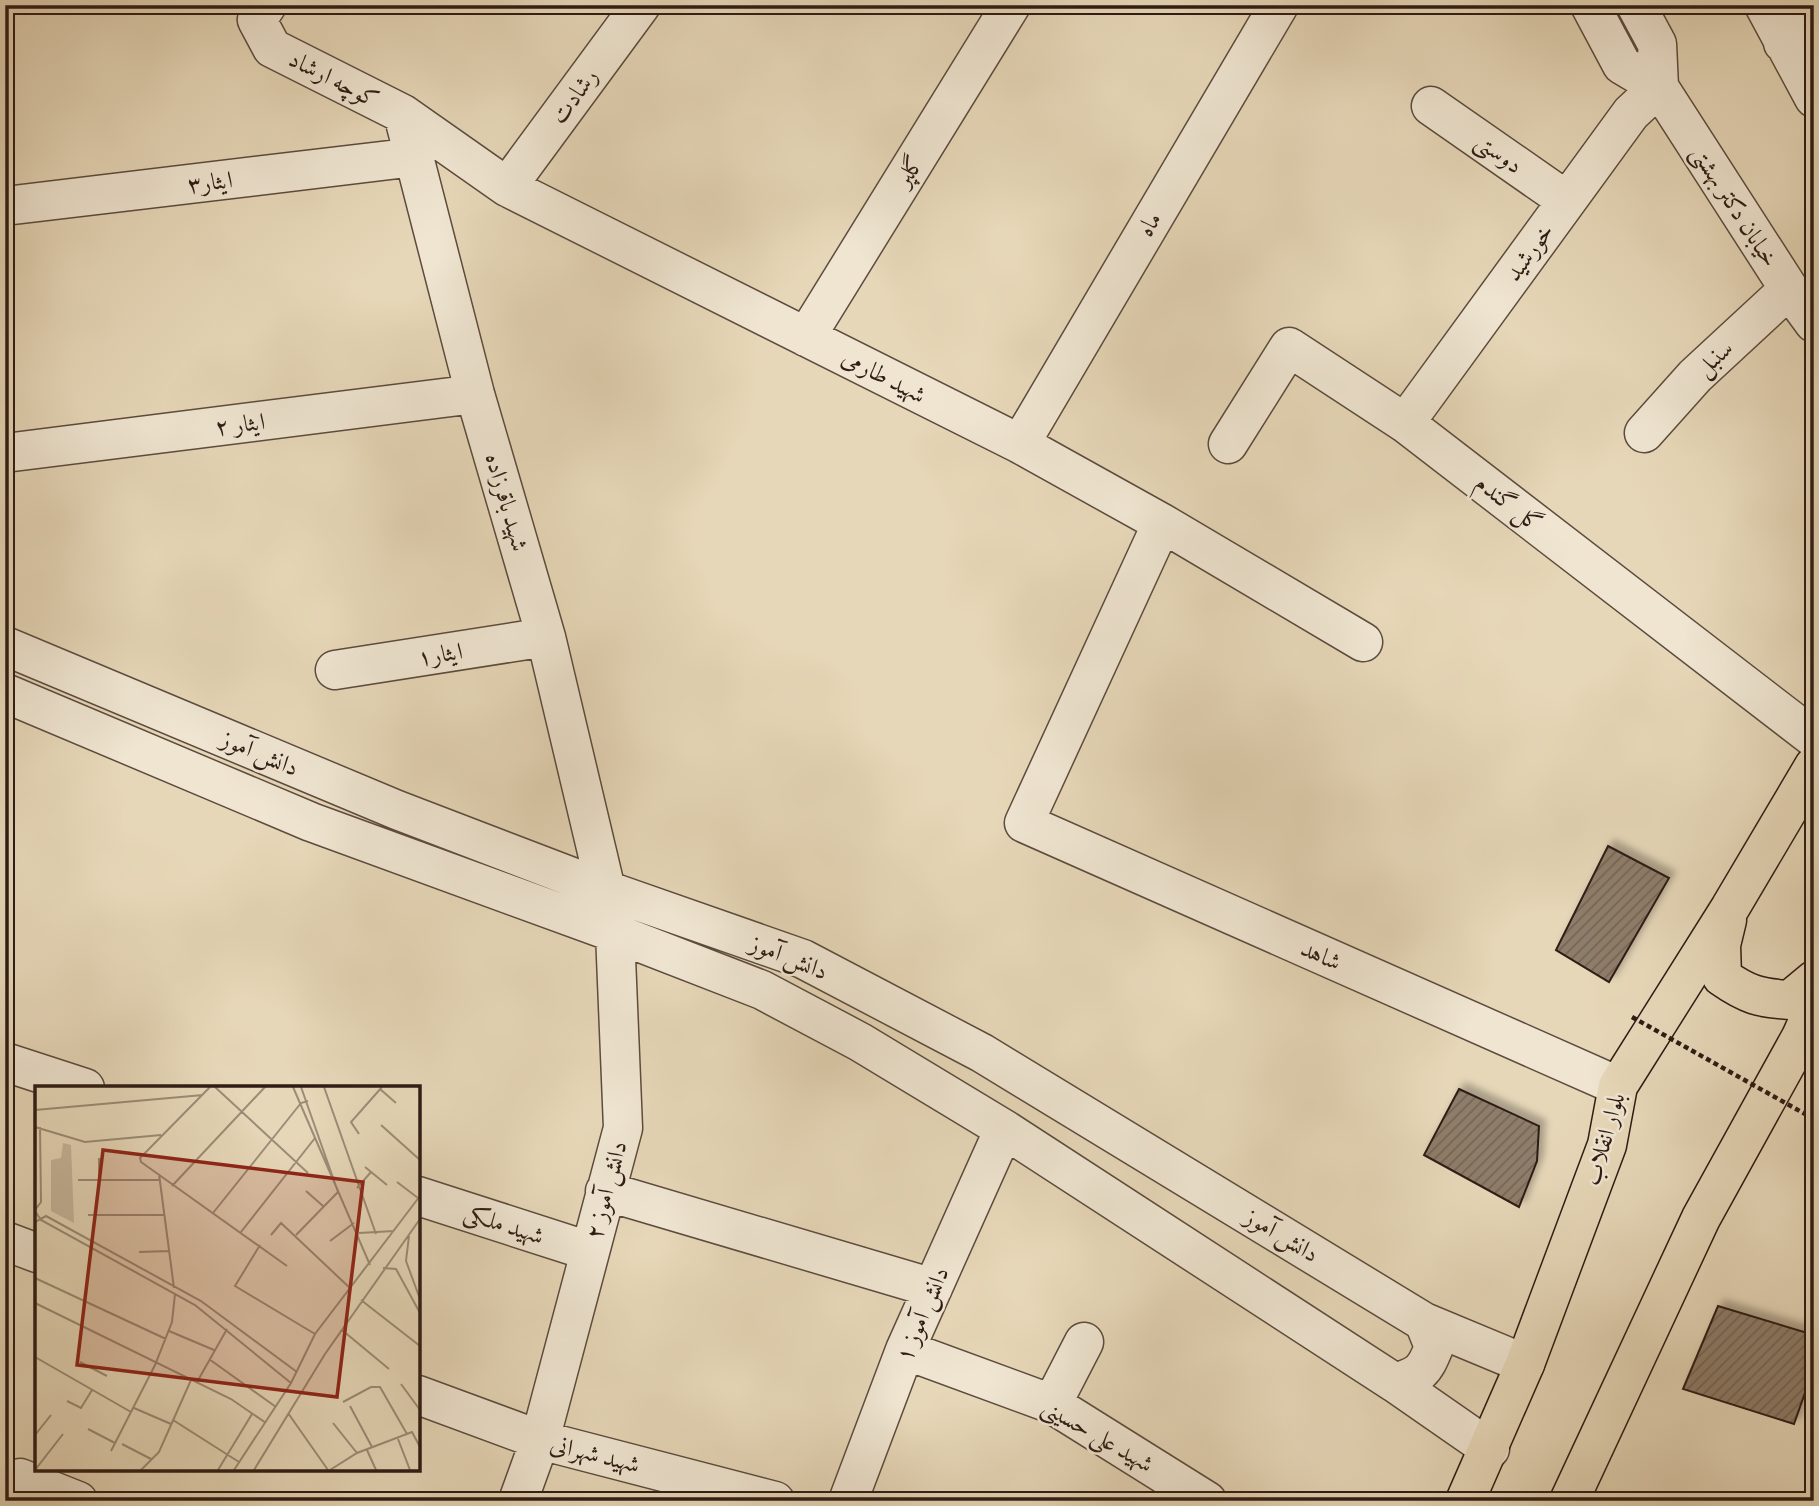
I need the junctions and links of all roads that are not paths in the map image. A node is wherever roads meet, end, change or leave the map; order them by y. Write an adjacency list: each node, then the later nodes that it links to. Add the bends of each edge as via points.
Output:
1 (267, 5): 13 (street, کوچه ارشاد, via 257,20 272,48)
2 (641, 5): 15 (street, رشادت)
3 (1011, 5): 20 (street, گلپر)
4 (1279, 5): 24 (street, ماه)
5 (1590, 5): 10 (street, خیابان دکتر بهشتی, via 1622,65)
6 (1636, 5): 10 (street, via 1657,44)
7 (1764, 5): 9 (street)
8 (1809, 5): 9 (street)
9 (1783, 43): 11 (street)
10 (1659, 87): 16 (street, خورشید, via 1631,113); 18 (street, خیابان دکتر بهشتی)
11 (1814, 98)
12 (1431, 106): 16 (street, دوستی)
13 (403, 114): 14 (street, شهید باقرزاده); 15 (street, شهید طارمی)
14 (415, 157): 17 (street, ایثار۳); 21 (street, شهید باقرزاده)
15 (507, 187): 20 (street, شهید طارمی)
16 (1566, 200): 22 (street, خورشید)
17 (5, 206)
18 (1789, 289): 19 (street, خیابان دکتر بهشتی); 23 (street, سنبل, via 1695,376)
19 (1814, 323)
20 (806, 337): 24 (street, شهید طارمی)
21 (475, 394): 26 (street, ایثار ۲); 28 (street, شهید باقرزاده)
22 (1405, 423): 25 (street, گل گندم, via 1289,347); 33 (street, گل گندم)
23 (1644, 433)
24 (1020, 443): 27 (street, شهید طارمی)
25 (1228, 444)
26 (5, 453)
27 (1162, 523): 29 (street, شهید طارمی); 42 (street, شاهد, via 1024,823)
28 (546, 637): 31 (street, ایثار۱); 35 (street, شهید باقرزاده)
29 (1363, 642)
30 (5, 646): 35 (street, دانش آموز, via 397,810)
31 (335, 670)
32 (5, 693): 37 (street, دانش آموز, via 311,822)
33 (1814, 738)
34 (1814, 766): 36 (main road, بلوار انقلاب)
35 (606, 890): 50 (street, دانش آموز, via 803,959 970,1047)
36 (1730, 908): 38 (main road, via 1721,946 1722,976 1759,998 1790,1000); 42 (main road, بلوار انقلاب)
37 (615, 933): 43 (street, دانش آموز, via 762,990 860,1042); 44 (street, دانش آموز ۲, via 623,1128)
38 (1814, 980)
39 (1810, 1030): 66 (main road, via 1701,1218)
40 (5, 1062): 41 (street)
41 (79, 1086)
42 (1618, 1086): 53 (main road, بلوار انقلاب, via 1607,1145)
43 (1004, 1129): 49 (street, دانش آموز ۱); 54 (street, دانش آموز)
44 (606, 1191): 47 (street, دانش آموز ۲); 49 (street)
45 (420, 1197): 47 (street, شهید ملکی)
46 (5, 1241): 48 (street)
47 (589, 1251): 57 (street, دانش آموز ۲)
48 (35, 1252)
49 (933, 1288): 52 (street, دانش آموز ۱)
50 (1424, 1322): 53 (street, دانش آموز); 54 (street, via 1434,1347 1426,1367)
51 (1084, 1342): 56 (street)
52 (905, 1350): 56 (street, شهید علی حسینی); 63 (street, دانش آموز ۱)
53 (1525, 1364): 58 (main road, بلوار انقلاب)
54 (1395, 1383): 58 (street, دانش آموز)
55 (420, 1396): 57 (street, شهید شهرانی)
56 (1052, 1404): 64 (street, شهید علی حسینی)
57 (540, 1440): 61 (street, دانش آموز ۲); 62 (street, شهید شهرانی)
58 (1490, 1449): 65 (main road, بلوار انقلاب)
59 (20, 1478): 60 (street)
60 (78, 1501)
61 (518, 1501)
62 (775, 1501)
63 (848, 1501)
64 (1207, 1501)
65 (1465, 1501)
66 (1569, 1501)

